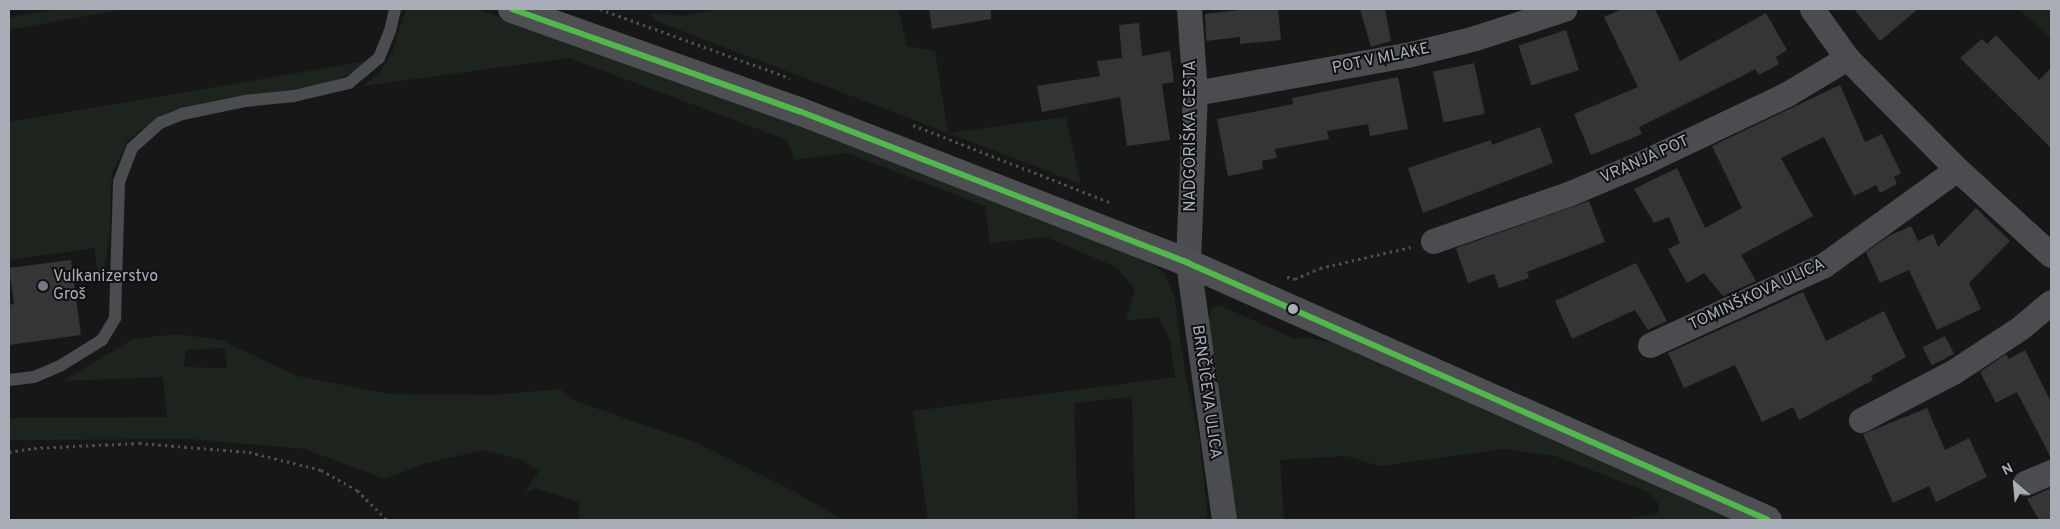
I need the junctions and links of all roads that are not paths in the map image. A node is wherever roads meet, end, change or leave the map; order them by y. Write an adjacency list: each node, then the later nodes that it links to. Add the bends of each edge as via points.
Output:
1 (395, 9): 14 (lane, via 379,58 349,83 294,96 182,114 160,123 132,148 119,182 115,318 102,340 60,366 34,377)
2 (512, 9): 11 (main road, via 799,111)
3 (1189, 9): 7 (street, NADGORIŠKA CESTA)
4 (1564, 9): 7 (street, POT V MLAKE, via 1475,38 1407,55)
5 (1812, 9): 6 (street)
6 (1847, 58): 8 (street); 9 (street, VRANJA POT, via 1787,94 1646,161 1568,194)
7 (1195, 93): 11 (street, NADGORIŠKA CESTA)
8 (1957, 169): 10 (street); 13 (street, TOMINŠKOVA ULICA, via 1824,265)
9 (1433, 242)
10 (2051, 255)
11 (1188, 263): 18 (street, BRNČIČEVA ULICA); 19 (main road)
12 (2051, 302): 15 (street, via 2020,328 1953,372)
13 (1650, 345)
14 (9, 380)
15 (1861, 420)
16 (2051, 472): 17 (street)
17 (2025, 483)
18 (1224, 520)
19 (1768, 520)

